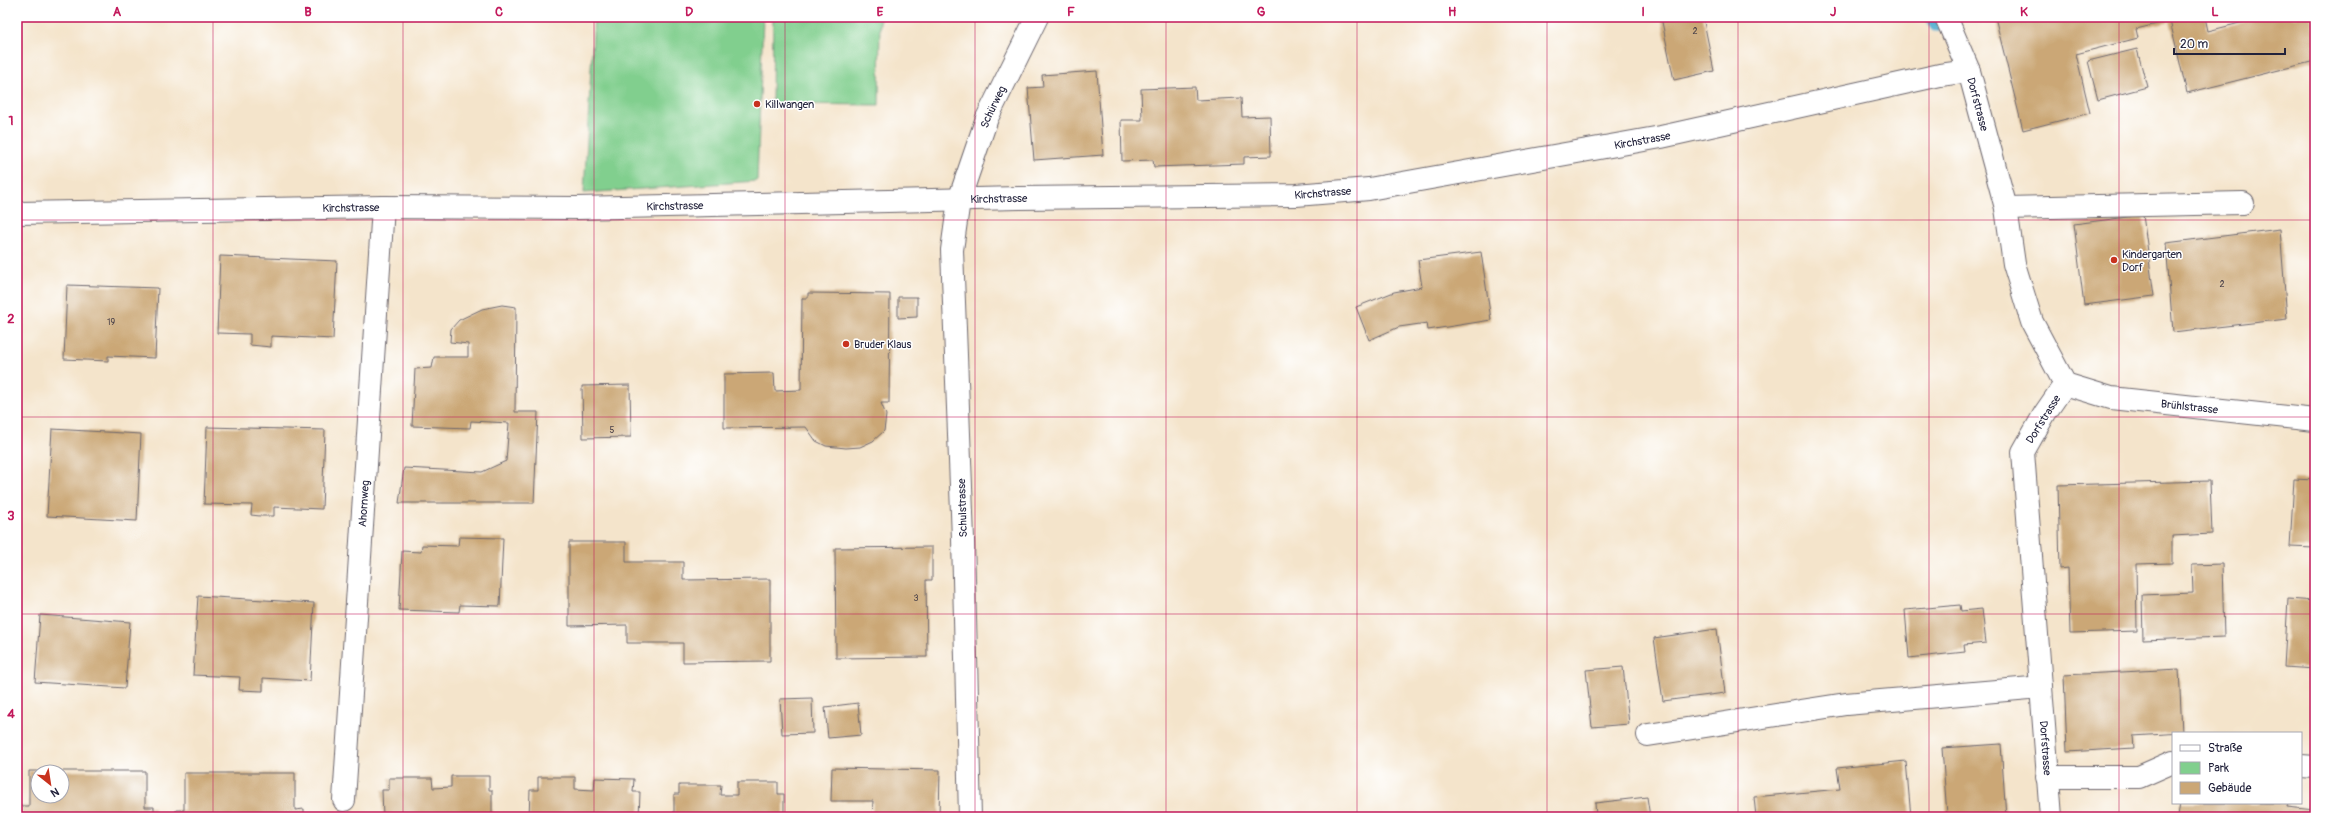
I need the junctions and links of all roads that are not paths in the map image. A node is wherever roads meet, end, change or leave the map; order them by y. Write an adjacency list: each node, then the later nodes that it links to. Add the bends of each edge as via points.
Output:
1 (1037, 17): 4 (street, Schürweg, via 987,118)
2 (1946, 17): 3 (street, Dorfstrasse)
3 (1969, 71): 4 (street, Kirchstrasse, via 1940,75 1661,137 1369,189 1296,195); 7 (street, Dorfstrasse)
4 (959, 200): 6 (street, Kirchstrasse, via 576,208); 18 (street, Schulstrasse, via 952,250 964,539)
5 (2243, 203): 7 (street)
6 (383, 207): 8 (street, Kirchstrasse); 17 (street, Ahornweg)
7 (2006, 208): 9 (street, Dorfstrasse, via 2014,264 2032,322)
8 (17, 213)
9 (2065, 384): 10 (street, Brühlstrasse, via 2111,398); 11 (street, Dorfstrasse, via 2023,452)
10 (2315, 420)
11 (2041, 687): 12 (street, via 1846,704); 16 (street, Dorfstrasse)
12 (1648, 735)
13 (2172, 762): 16 (street, via 2139,777)
14 (2302, 766): 15 (street)
15 (2315, 767)
16 (2047, 777): 19 (street, Dorfstrasse)
17 (344, 800)
18 (970, 817)
19 (2051, 817)

